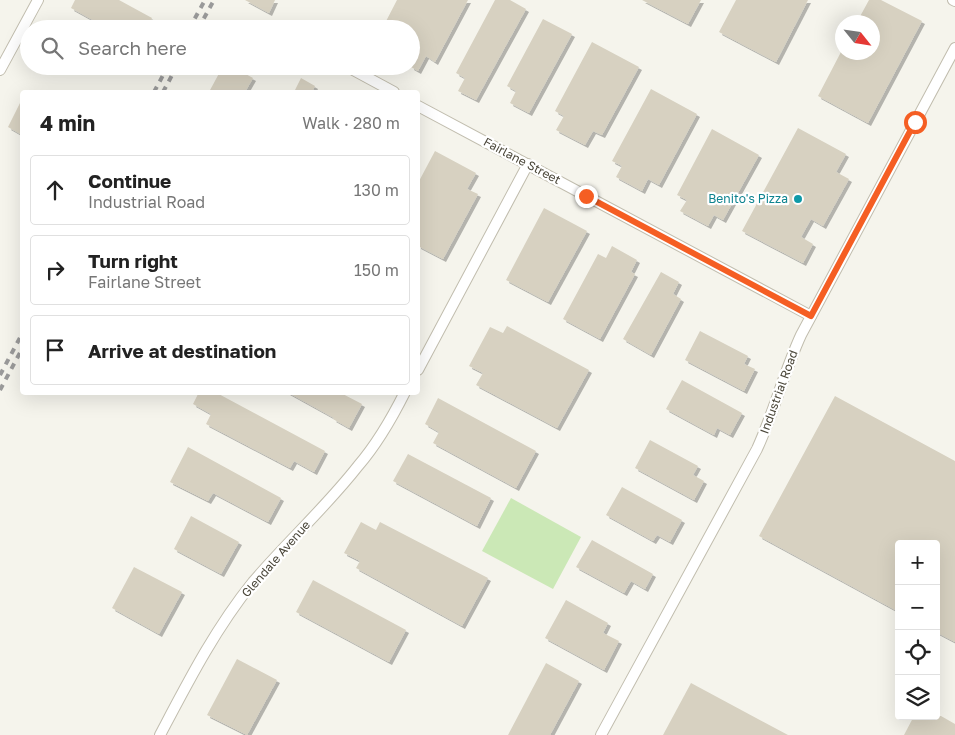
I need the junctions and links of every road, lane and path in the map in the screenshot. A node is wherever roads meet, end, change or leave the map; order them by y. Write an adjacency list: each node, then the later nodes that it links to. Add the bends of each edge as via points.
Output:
1 (38, 0): 2 (street)
2 (27, 20)
3 (20, 33): 5 (street)
4 (955, 48): 10 (street, Industrial Road)
5 (0, 70)
6 (363, 75): 7 (street)
7 (390, 90)
8 (420, 107): 9 (street, Fairlane Street)
9 (528, 164): 10 (street, Fairlane Street); 11 (street)
10 (811, 316): 14 (street, Industrial Road, via 795,347 757,449)
11 (420, 366)
12 (404, 395): 13 (street, Glendale Avenue, via 359,466 233,609 206,650)
13 (160, 735)
14 (601, 735)

